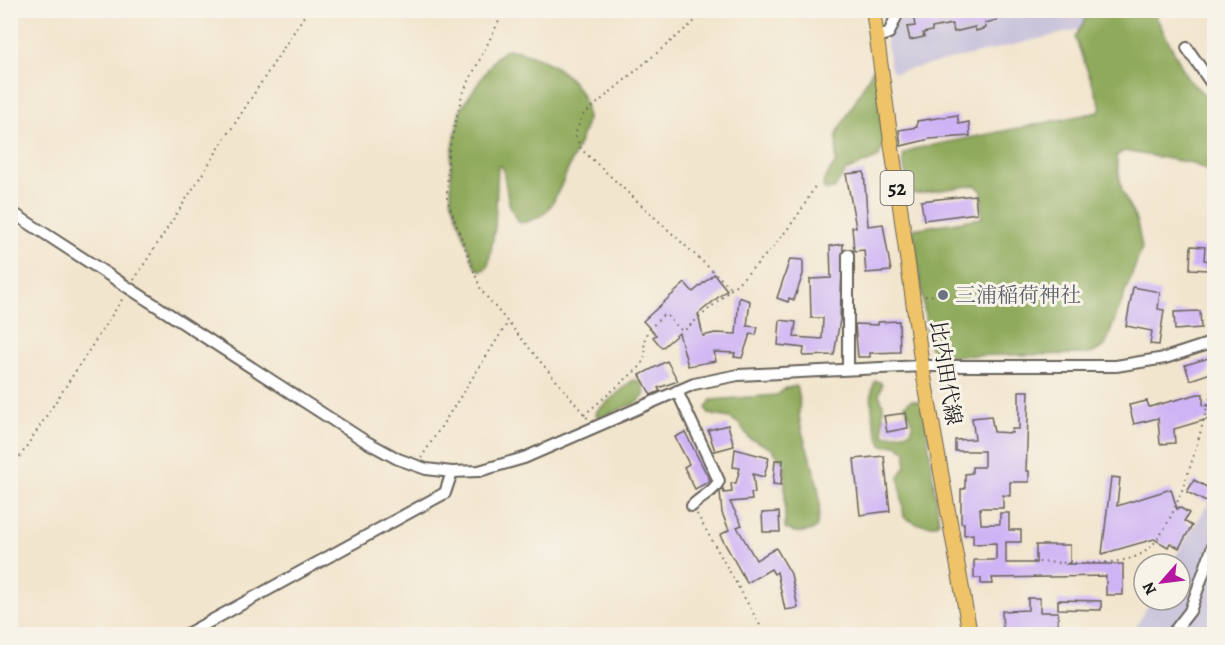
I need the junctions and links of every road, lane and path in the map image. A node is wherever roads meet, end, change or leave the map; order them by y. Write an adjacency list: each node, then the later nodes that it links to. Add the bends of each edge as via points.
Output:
1 (308, 10): 12 (path)
2 (499, 10): 14 (path, via 500,19 462,95 448,154 447,200 481,290)
3 (708, 10): 13 (path, via 582,116 575,135 580,149)
4 (873, 10): 6 (main road, 比内田代線 / 52)
5 (899, 10): 6 (street, via 889,33)
6 (877, 38): 16 (main road, 比内田代線 / 52)
7 (1187, 48): 8 (street)
8 (1215, 87)
9 (816, 184): 13 (path, via 804,208 776,245)
10 (10, 211): 12 (street)
11 (848, 255): 17 (street)
12 (129, 287): 22 (street, via 365,441); 23 (path)
13 (732, 289): 20 (path, via 686,329 681,330 663,315 645,334 646,353 641,366)
14 (507, 323): 20 (path); 22 (path)
15 (1215, 342): 16 (street, via 1165,358 1116,366)
16 (922, 366): 17 (street); 30 (main road, 比内田代線 / 52)
17 (848, 368): 19 (street, via 738,375 694,384)
18 (1215, 380): 27 (path, via 1179,498 1157,539 1143,554 1121,561)
19 (677, 392): 21 (street); 25 (street, via 718,481 713,491)
20 (584, 415): 21 (path)
21 (594, 427): 24 (street, via 497,468)
22 (416, 465): 24 (street)
23 (10, 472)
24 (452, 472): 28 (street, via 445,493)
25 (692, 506): 29 (path)
26 (1215, 543): 31 (street, via 1190,611)
27 (1033, 562)
28 (186, 634)
29 (765, 634)
30 (970, 634)
31 (1172, 634)

